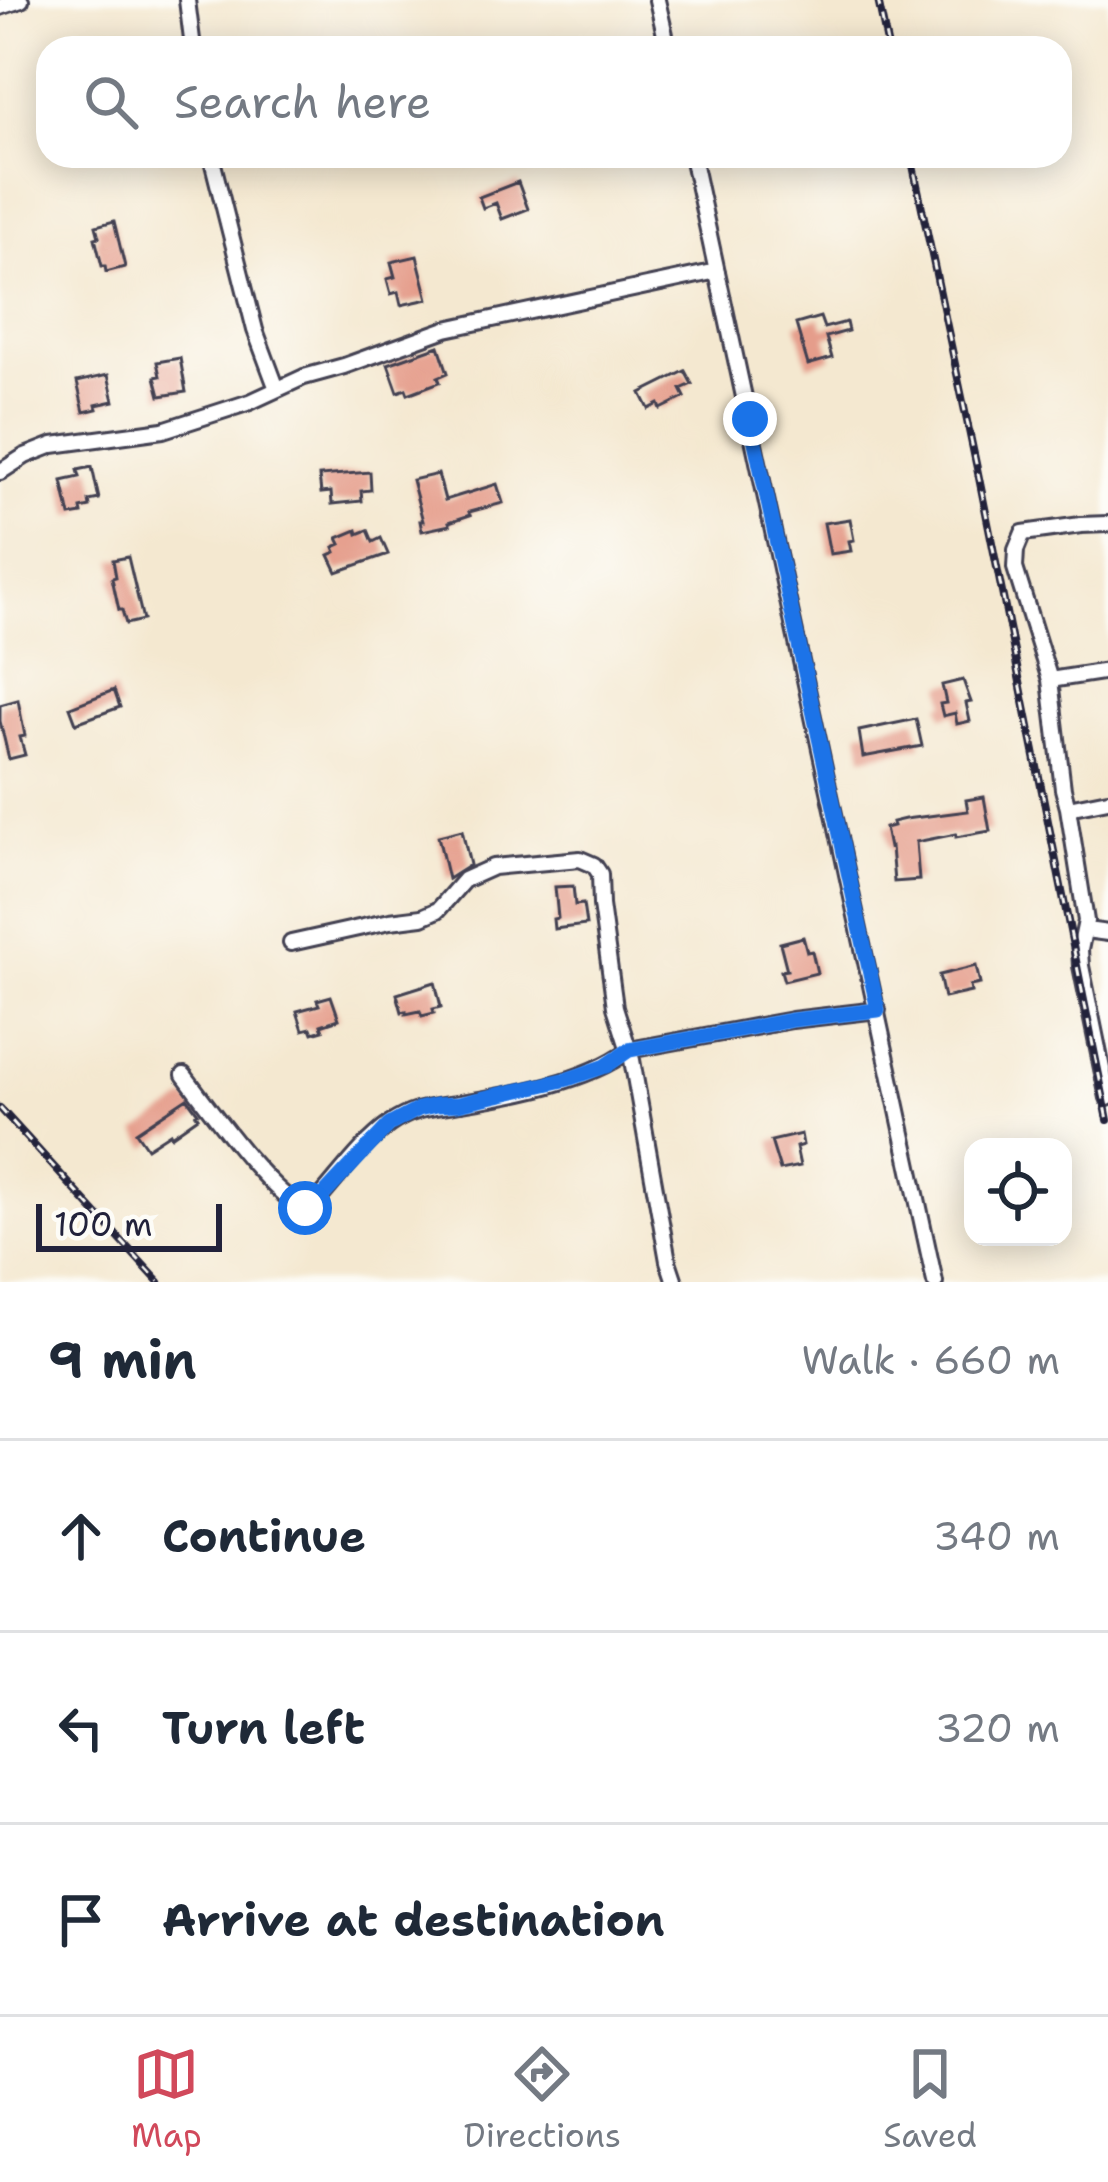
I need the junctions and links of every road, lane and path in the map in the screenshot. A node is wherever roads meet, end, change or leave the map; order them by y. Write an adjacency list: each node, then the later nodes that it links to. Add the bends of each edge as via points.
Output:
1 (21, 0): 4 (street)
2 (187, 0): 5 (street)
3 (657, 0): 6 (street)
4 (0, 7)
5 (192, 36)
6 (665, 36)
7 (214, 168): 10 (street)
8 (695, 168): 9 (street)
9 (717, 271): 10 (street, via 446,329); 20 (street)
10 (277, 389): 11 (street, via 164,430 53,445)
11 (0, 472)
12 (1108, 524): 14 (street, via 1018,539 1015,568)
13 (1108, 670): 14 (street)
14 (1050, 680): 16 (street)
15 (1108, 800): 16 (street)
16 (1068, 808): 17 (street)
17 (1086, 930): 18 (street); 23 (street, via 1081,966)
18 (1108, 933)
19 (291, 943): 21 (street, via 422,917 464,880 493,867 580,859 600,874 615,1007)
20 (878, 1010): 21 (street); 26 (street)
21 (629, 1050): 22 (street, via 568,1079 419,1109 389,1125 305,1208 266,1176); 25 (street)
22 (184, 1075)
23 (1106, 1077): 24 (street)
24 (1108, 1098)
25 (675, 1282)
26 (935, 1282)

